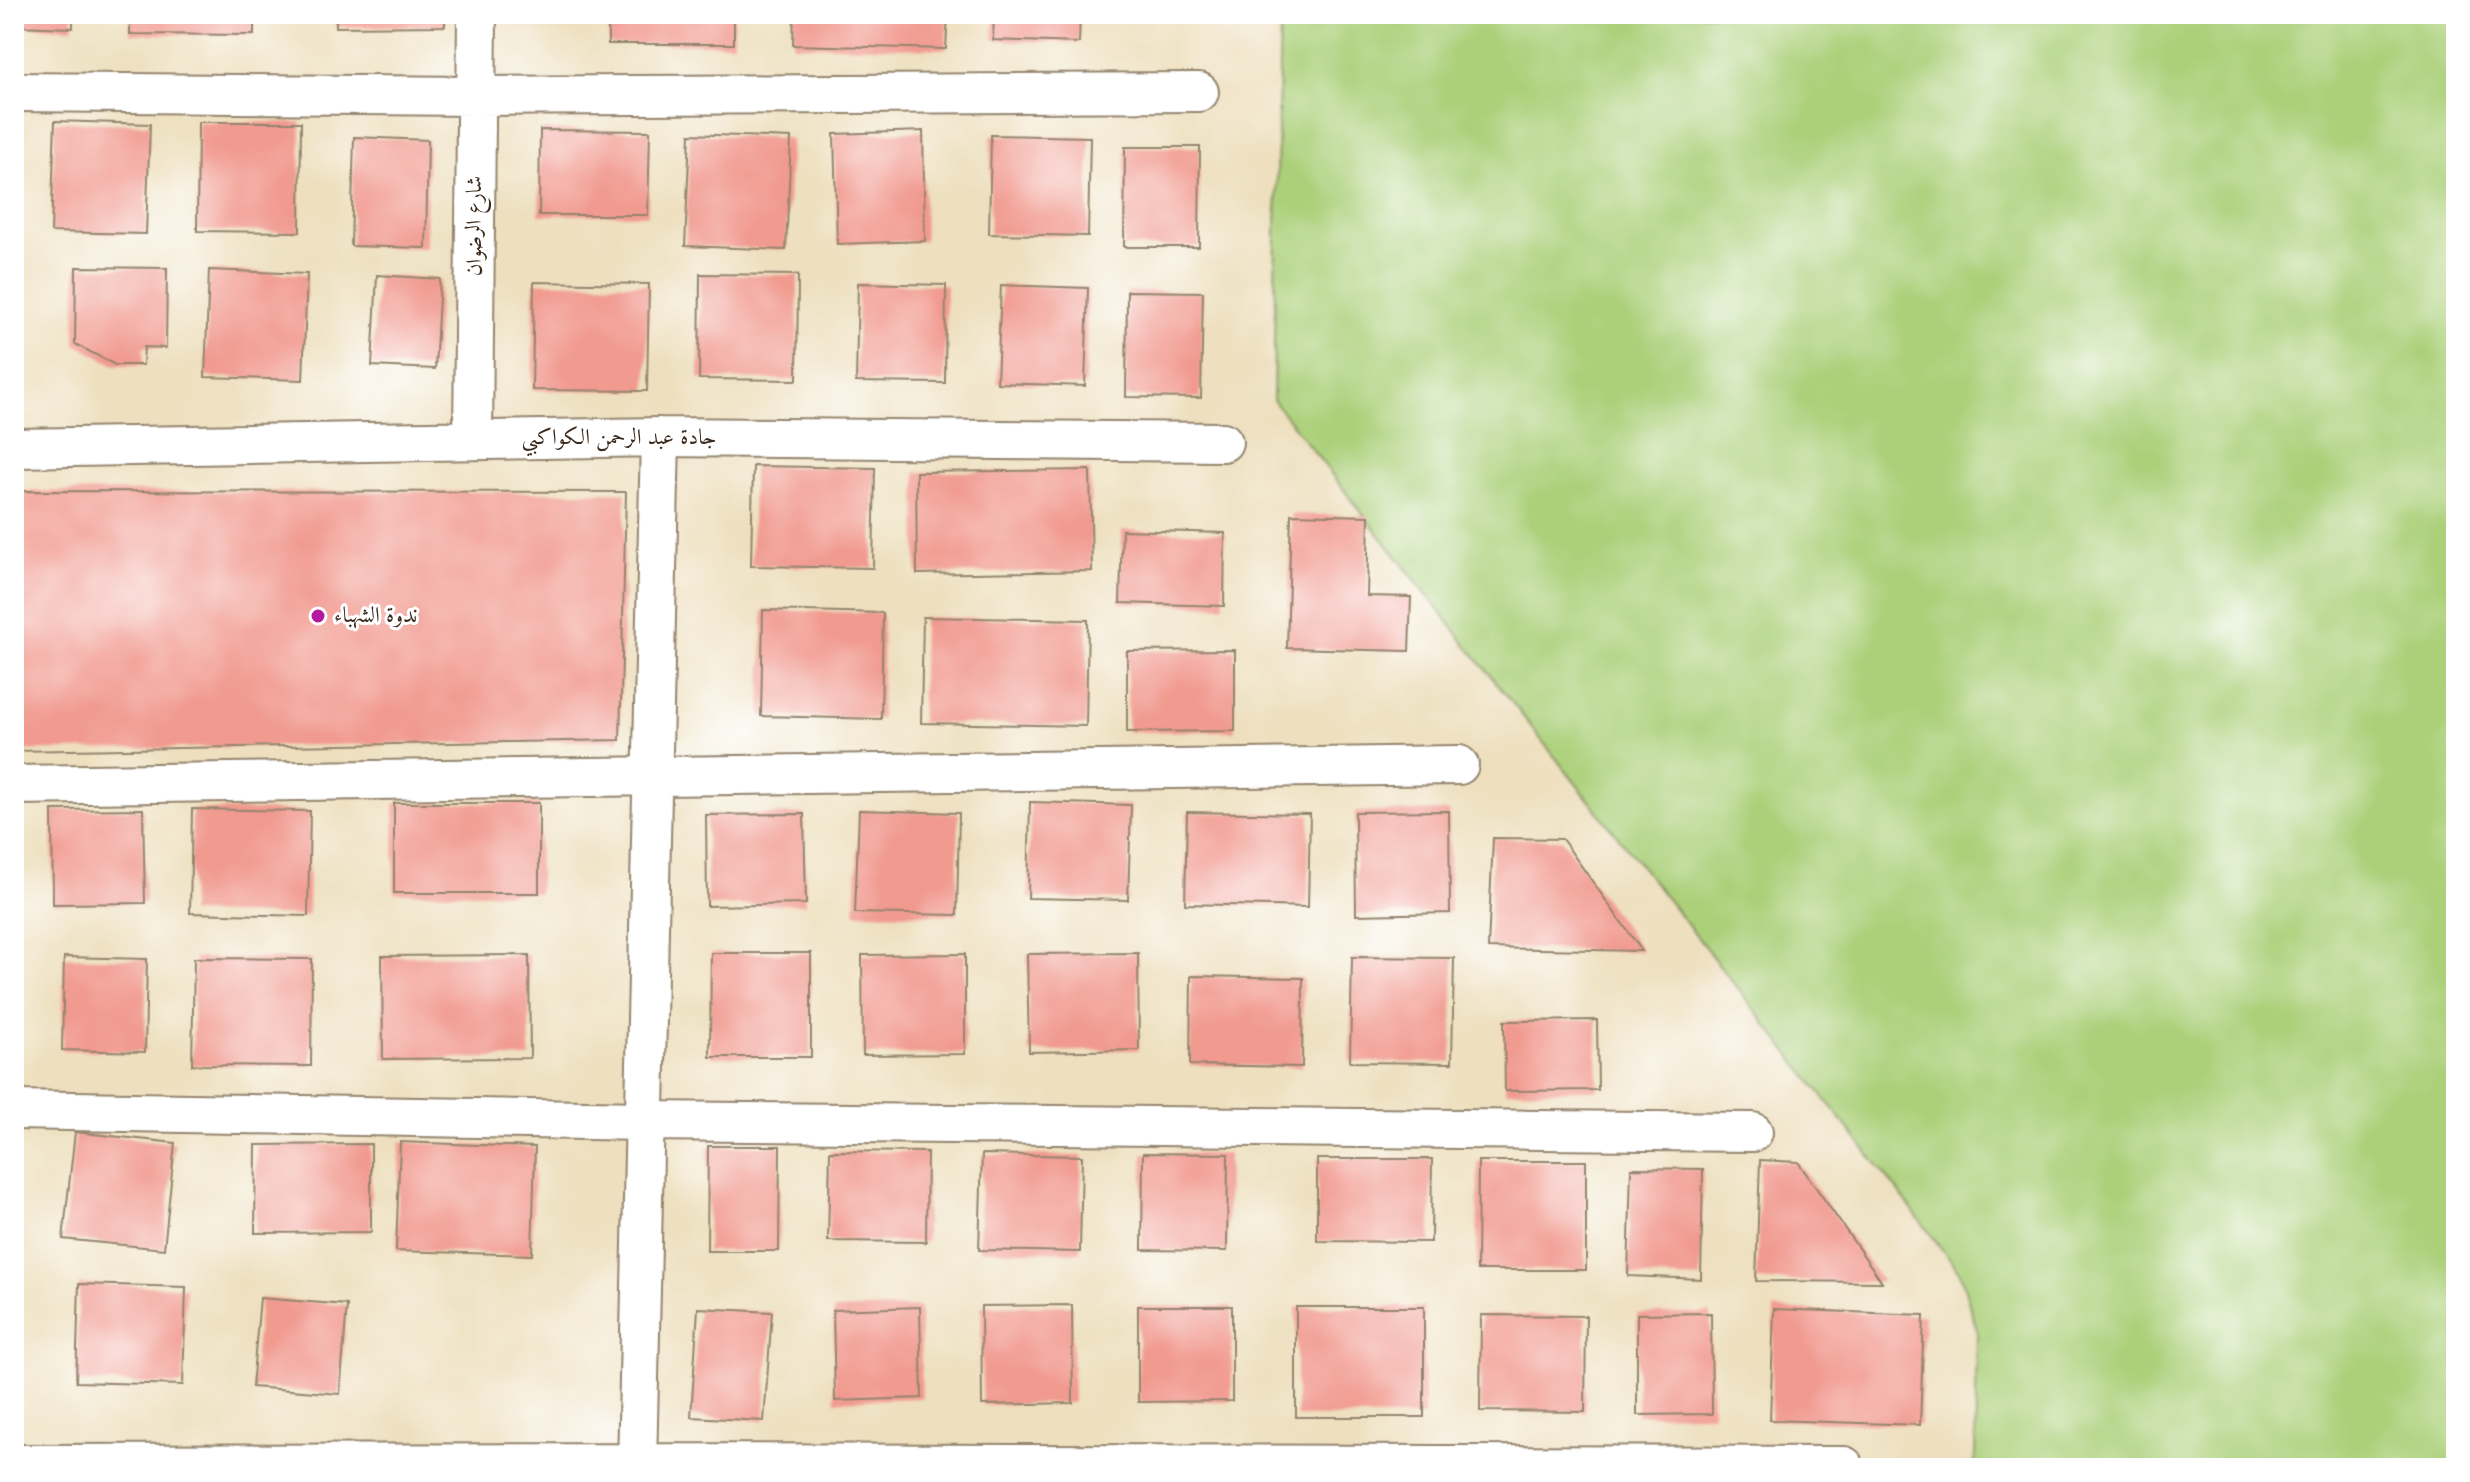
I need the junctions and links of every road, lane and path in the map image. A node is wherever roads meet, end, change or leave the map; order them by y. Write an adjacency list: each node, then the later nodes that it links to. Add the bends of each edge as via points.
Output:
1 (477, 14): 4 (street, شارع الرضوان)
2 (14, 92): 4 (street)
3 (1199, 92): 4 (street)
4 (475, 96): 6 (street, شارع الرضوان)
5 (660, 437): 6 (street, جادة عبد الرحمن الكواكبي); 7 (street, جادة عبد الرحمن الكواكبي); 10 (street)
6 (473, 439): 8 (street, جادة عبد الرحمن الكواكبي)
7 (1223, 442)
8 (14, 448)
9 (1459, 765): 10 (street)
10 (654, 776): 11 (street); 13 (street)
11 (14, 785)
12 (14, 1110): 13 (street)
13 (645, 1121): 14 (street); 16 (street)
14 (1753, 1132)
15 (14, 1464): 16 (street)
16 (637, 1465): 17 (street)
17 (1844, 1466)

